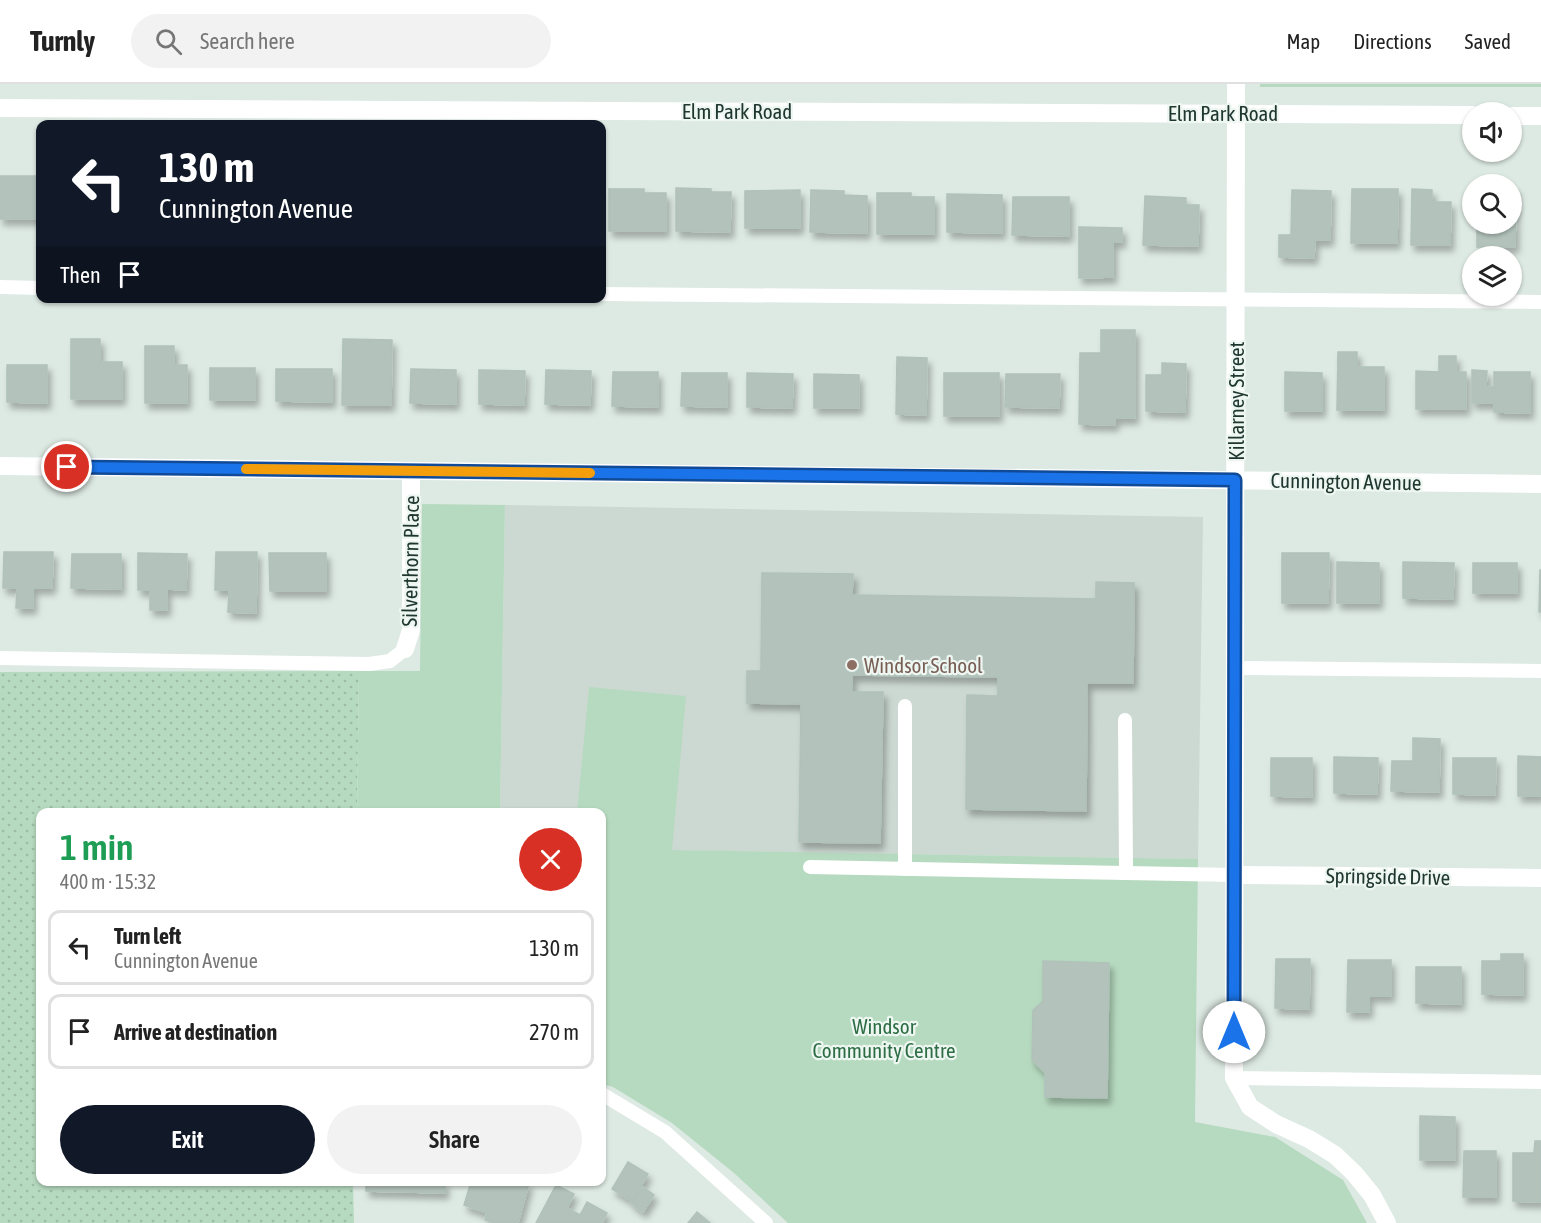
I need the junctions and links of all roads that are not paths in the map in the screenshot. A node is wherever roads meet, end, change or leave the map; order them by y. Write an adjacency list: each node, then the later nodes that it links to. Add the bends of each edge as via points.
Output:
1 (1236, 84): 3 (street, Killarney Street)
2 (0, 108): 3 (street, Elm Park Road)
3 (1236, 113): 4 (street, Elm Park Road); 10 (street, Killarney Street)
4 (1462, 115)
5 (1522, 116): 6 (street)
6 (1541, 116)
7 (0, 287): 8 (lane)
8 (36, 288)
9 (606, 294): 10 (lane)
10 (1236, 300): 11 (lane); 14 (street, Killarney Street)
11 (1541, 302)
12 (0, 466): 13 (street, Cunnington Avenue)
13 (411, 472): 14 (street, Cunnington Avenue); 16 (street, Silverthorn Place, via 411,630)
14 (1235, 480): 15 (street, Cunnington Avenue); 18 (street, Killarney Street)
15 (1541, 484)
16 (405, 650): 17 (lane, via 390,661 369,664)
17 (0, 658)
18 (1235, 668): 19 (lane); 25 (street, Killarney Street)
19 (1541, 671)
20 (904, 706): 23 (lane)
21 (1125, 720): 24 (lane)
22 (810, 867): 23 (lane)
23 (905, 869): 24 (lane)
24 (1126, 873): 25 (lane)
25 (1235, 875): 26 (street, Springside Drive); 27 (street, Killarney Street)
26 (1541, 878)
27 (1234, 1078): 28 (lane); 31 (street, via 1251,1107 1335,1155 1354,1173)
28 (1541, 1082)
29 (606, 1096): 30 (lane, via 665,1132)
30 (766, 1223)
31 (1387, 1223)

